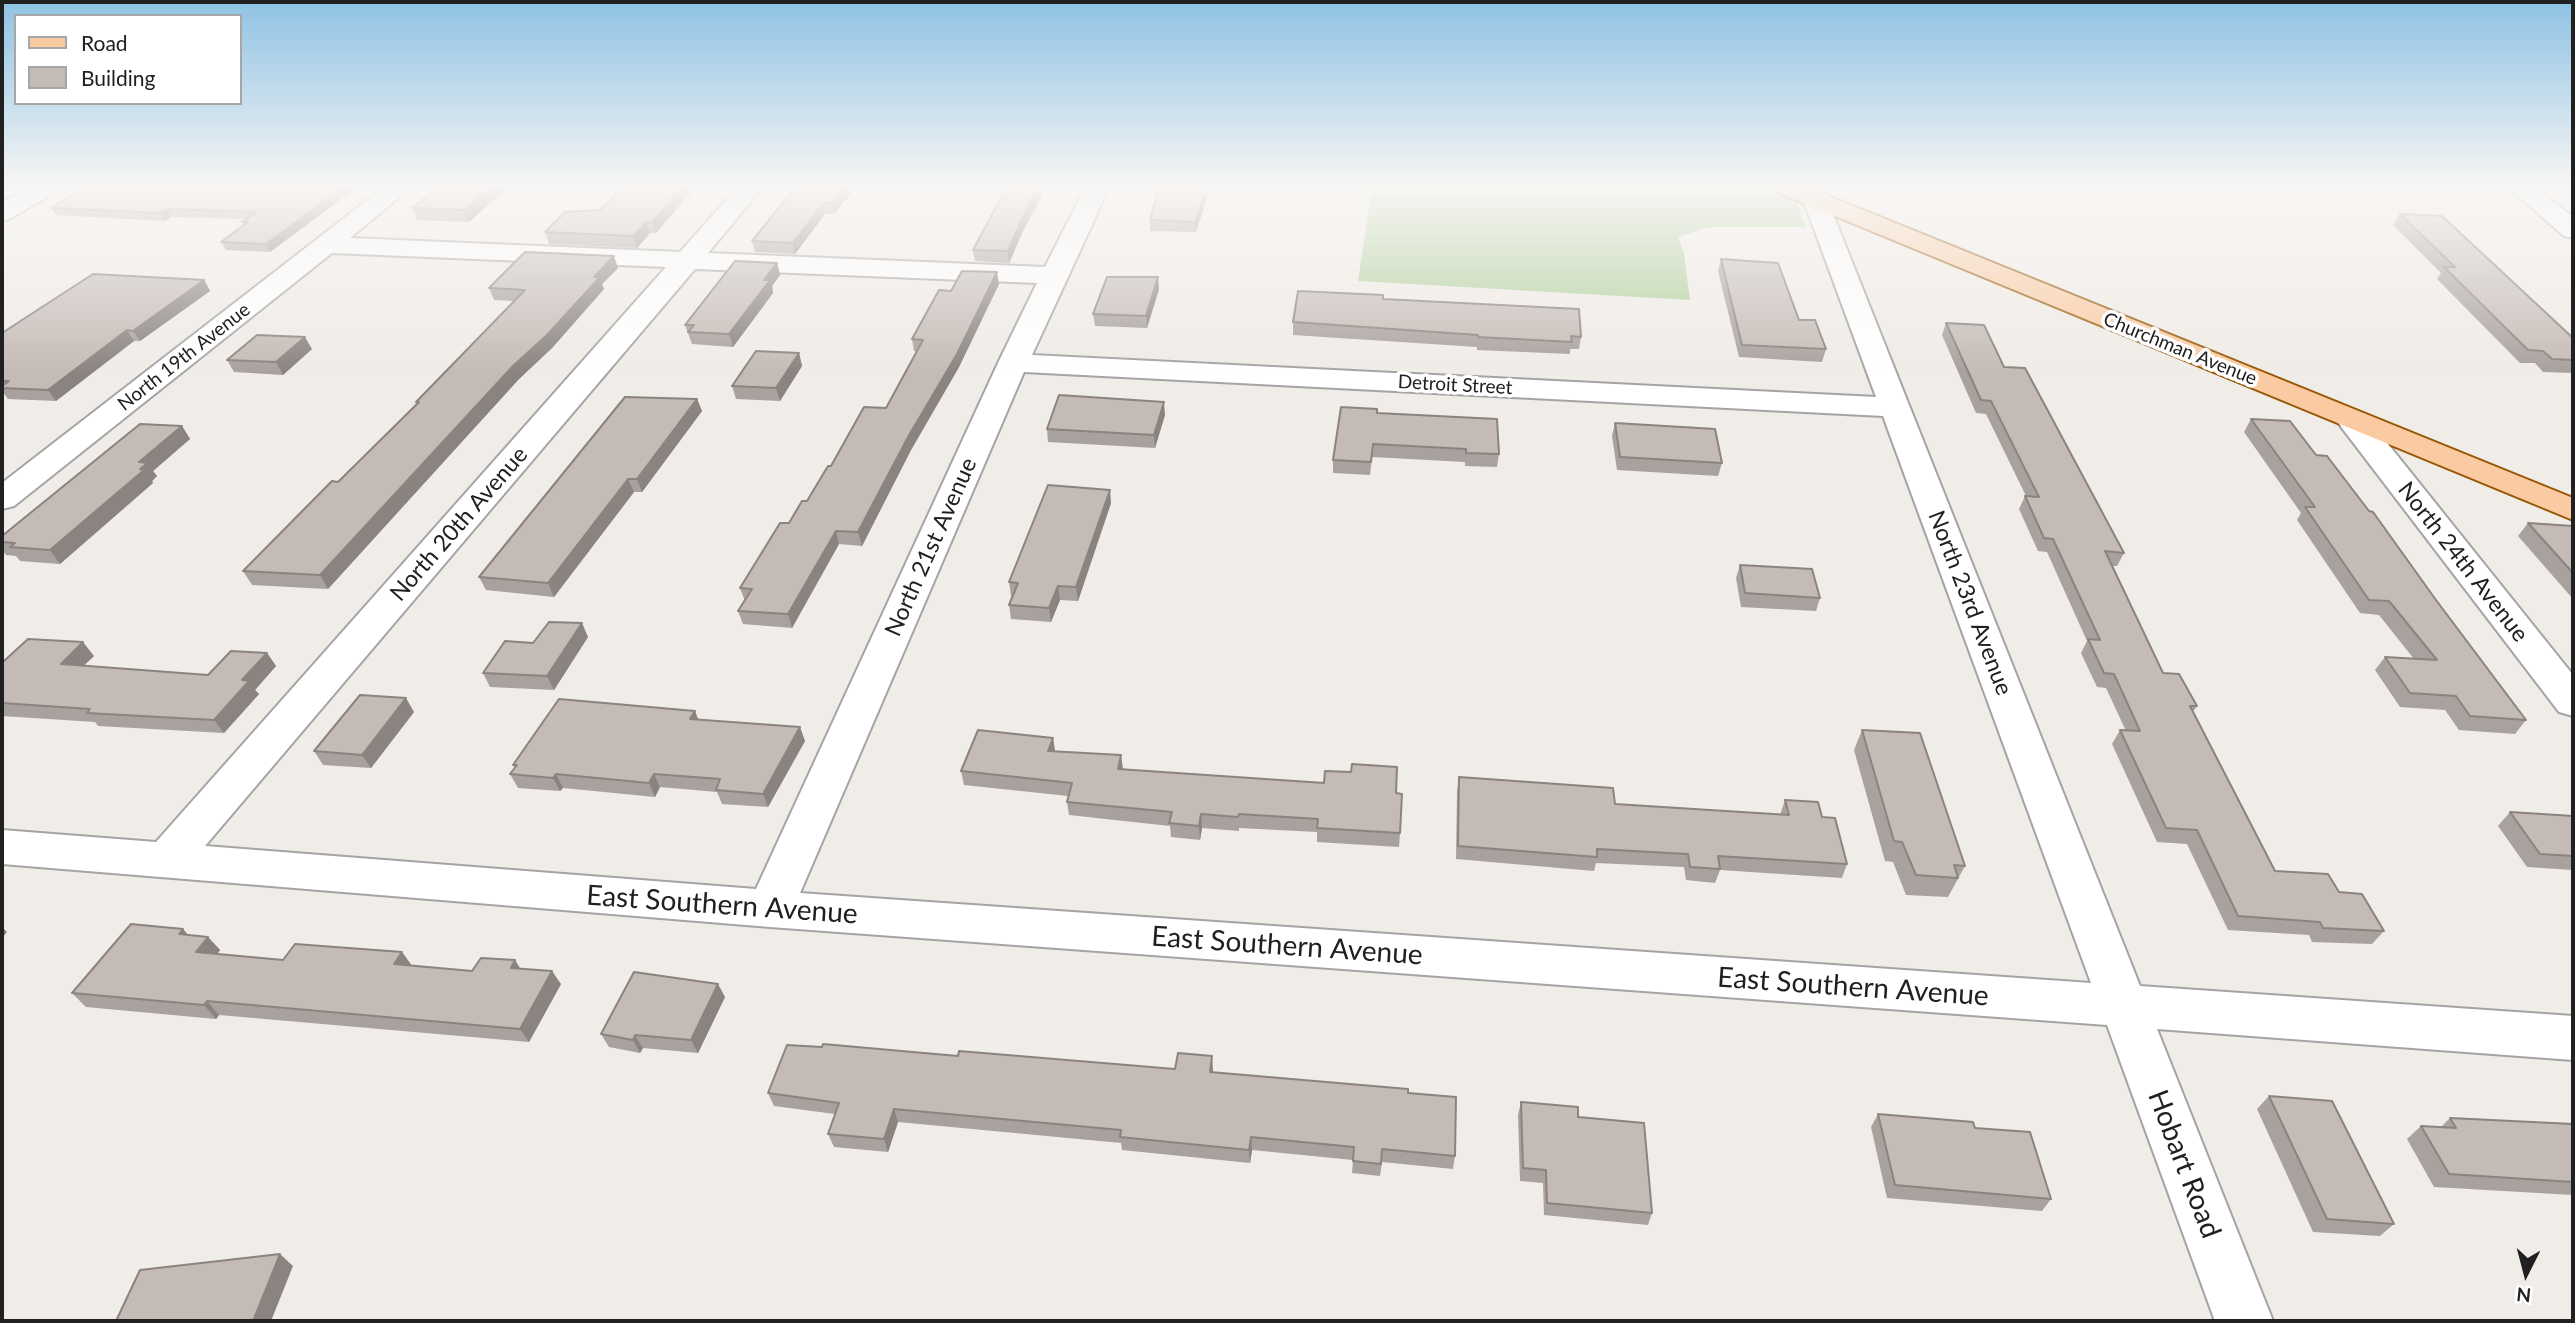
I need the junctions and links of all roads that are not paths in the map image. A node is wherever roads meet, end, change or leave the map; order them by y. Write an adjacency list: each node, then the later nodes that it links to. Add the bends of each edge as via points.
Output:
1 (319, 250): 12 (street, North 19th Avenue)
2 (448, 250): 7 (street)
3 (697, 250): 7 (street, North 20th Avenue)
4 (1068, 250): 8 (street, North 21st Avenue)
5 (1827, 250): 10 (street, North 23rd Avenue)
6 (1939, 250): 11 (main road, Churchman Avenue)
7 (687, 261): 8 (street); 16 (street, North 20th Avenue)
8 (1056, 276): 9 (street, North 21st Avenue)
9 (1013, 363): 10 (street, Detroit Street); 17 (street, North 21st Avenue)
10 (1896, 407): 18 (street, North 23rd Avenue)
11 (2353, 421): 13 (main road, Churchman Avenue); 14 (street, North 24th Avenue)
12 (2, 499)
13 (2573, 510)
14 (2573, 702)
15 (2, 848): 16 (street, East Southern Avenue)
16 (167, 860): 17 (street, East Southern Avenue)
17 (770, 909): 18 (street, East Southern Avenue)
18 (2124, 1007): 19 (street, East Southern Avenue); 20 (street, Hobart Road)
19 (2573, 1038)
20 (2244, 1321)

